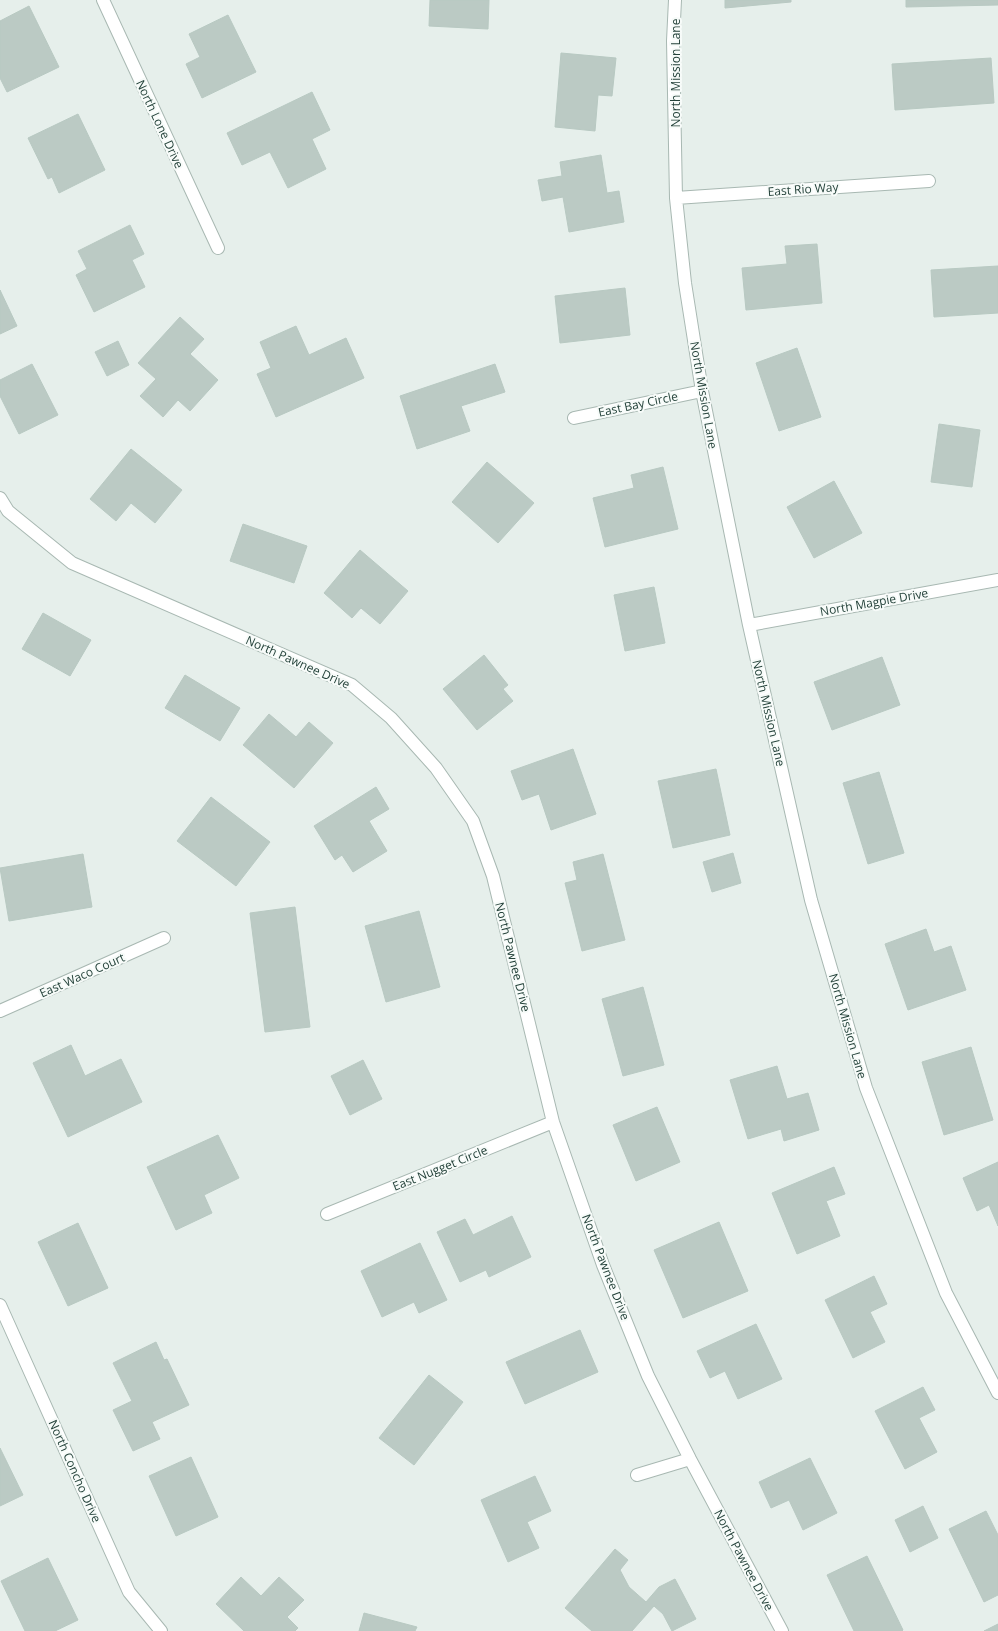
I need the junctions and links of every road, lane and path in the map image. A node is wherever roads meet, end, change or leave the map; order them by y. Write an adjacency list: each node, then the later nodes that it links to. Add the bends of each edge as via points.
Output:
1 (103, 0): 5 (street, North Lone Drive)
2 (675, 0): 4 (street, North Mission Lane)
3 (929, 181): 4 (street, East Rio Way)
4 (676, 198): 6 (street, North Mission Lane, via 685,283)
5 (218, 248)
6 (702, 390): 7 (street, East Bay Circle); 10 (street, North Mission Lane)
7 (574, 418)
8 (0, 498): 13 (street, North Pawnee Drive, via 8,511 72,563 352,685 391,718 436,768 473,821 493,876)
9 (998, 580): 10 (street, North Magpie Drive)
10 (749, 625): 16 (street, North Mission Lane, via 811,900 866,1088 946,1292)
11 (164, 938): 12 (street, East Waco Court)
12 (0, 1011)
13 (554, 1122): 14 (street, East Nugget Circle); 17 (street, North Pawnee Drive, via 603,1265 648,1376)
14 (327, 1214)
15 (0, 1305): 19 (street, North Concho Drive, via 129,1592)
16 (998, 1394)
17 (690, 1459): 18 (street); 20 (street, North Pawnee Drive)
18 (637, 1475)
19 (161, 1631)
20 (782, 1631)

